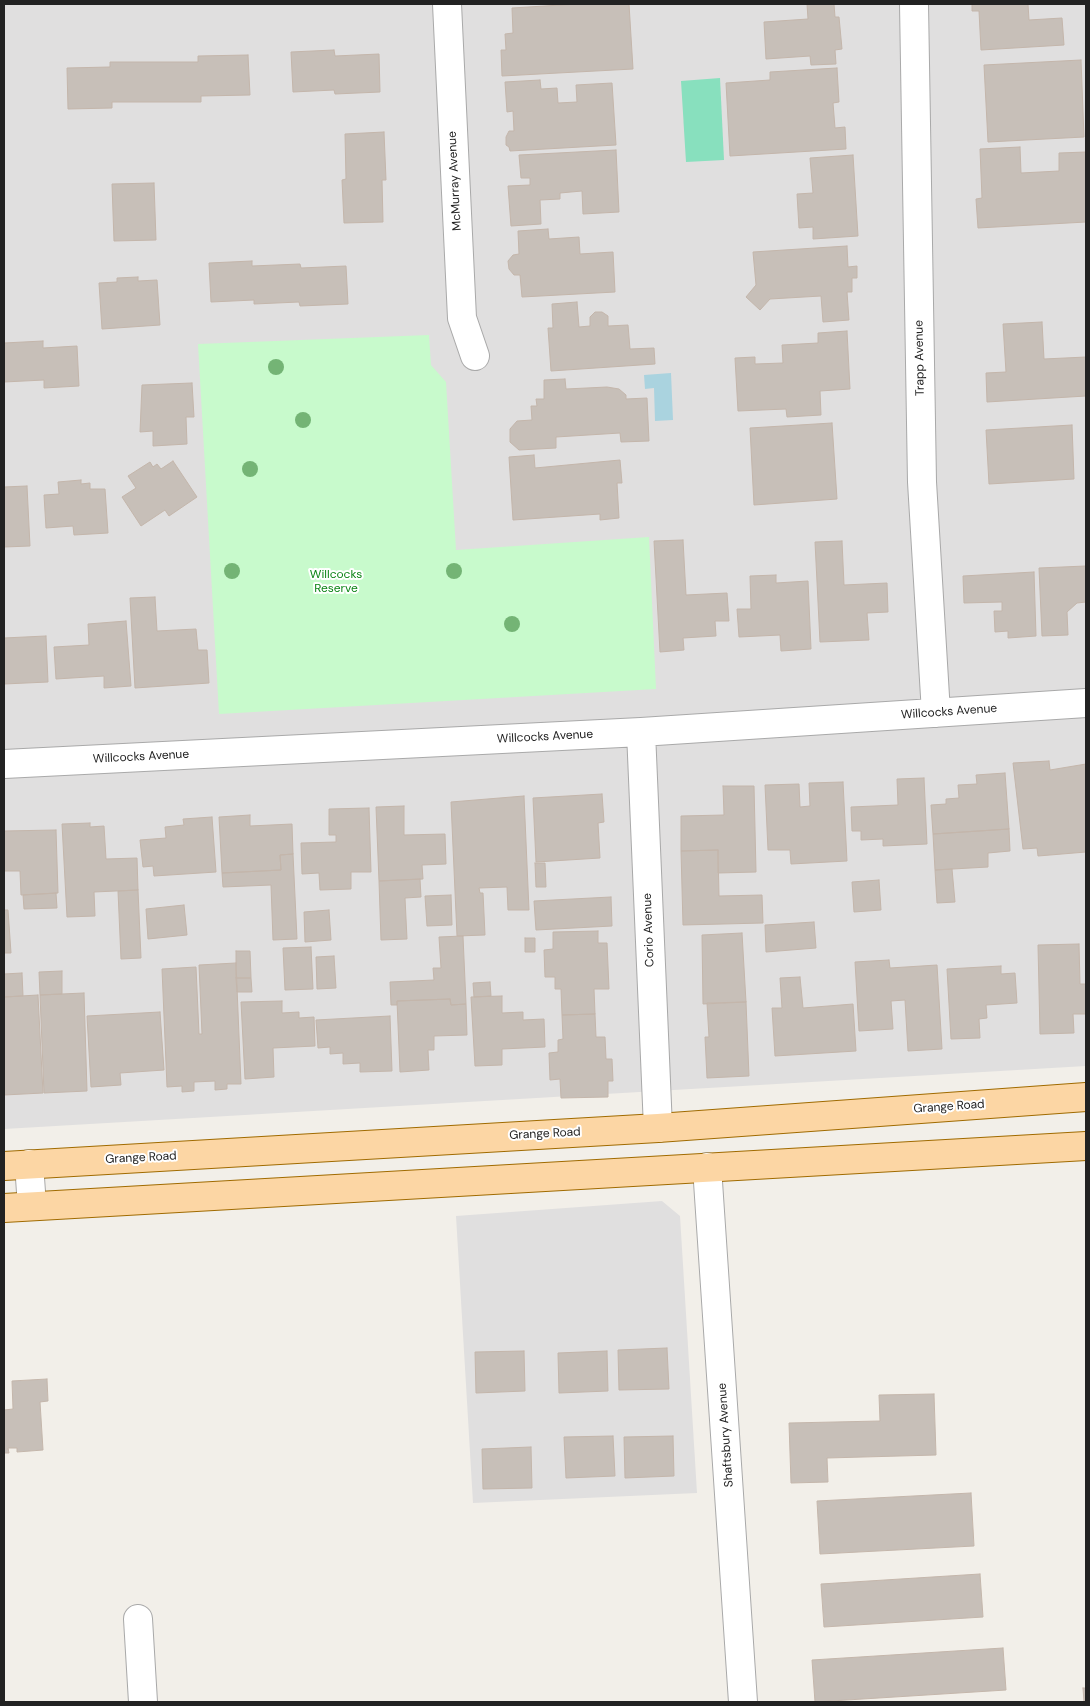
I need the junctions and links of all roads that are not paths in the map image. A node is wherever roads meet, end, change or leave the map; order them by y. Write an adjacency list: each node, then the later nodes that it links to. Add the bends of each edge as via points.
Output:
1 (447, 4): 3 (street, McMurray Avenue, via 462,318)
2 (914, 4): 5 (street, Trapp Avenue, via 922,482)
3 (476, 356)
4 (1086, 703): 5 (street, Willcocks Avenue)
5 (936, 713): 6 (street, Willcocks Avenue)
6 (642, 732): 7 (street, Willcocks Avenue); 9 (street, Corio Avenue)
7 (4, 764)
8 (1086, 1098): 9 (main road, Grange Road)
9 (658, 1128): 11 (main road, Grange Road); 12 (main road)
10 (1086, 1146): 12 (main road)
11 (16, 1165): 13 (street)
12 (708, 1167): 13 (main road); 17 (street, Shaftsbury Avenue)
13 (32, 1206): 14 (main road)
14 (4, 1208)
15 (138, 1619): 16 (street)
16 (143, 1702)
17 (743, 1702)

